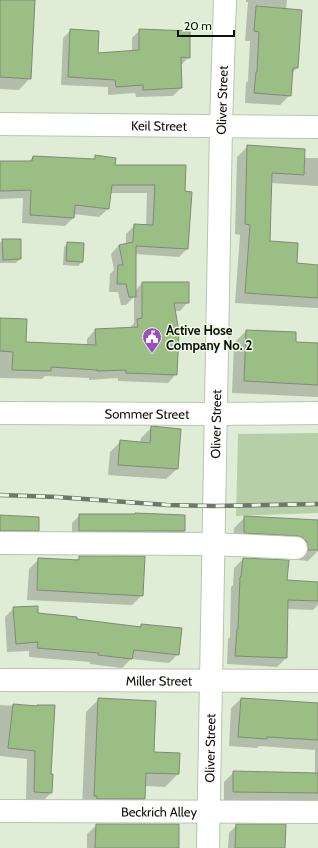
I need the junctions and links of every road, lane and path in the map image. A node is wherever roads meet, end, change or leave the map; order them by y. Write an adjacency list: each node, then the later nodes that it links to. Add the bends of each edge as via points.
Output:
1 (225, 0): 3 (street, Oliver Street)
2 (0, 124): 3 (street, Keil Street)
3 (221, 126): 4 (street, Keil Street); 7 (street, Oliver Street)
4 (318, 127)
5 (0, 413): 7 (street, Sommer Street)
6 (318, 413): 7 (street, Sommer Street)
7 (216, 414): 9 (street, Oliver Street)
8 (0, 543): 9 (street)
9 (213, 544): 10 (street); 12 (street, Oliver Street)
10 (296, 548)
11 (0, 680): 12 (street, Miller Street)
12 (211, 681): 13 (street, Miller Street); 15 (street, Oliver Street)
13 (318, 681)
14 (0, 811): 15 (street, Beckrich Alley)
15 (208, 811): 16 (street, Beckrich Alley); 17 (street, Oliver Street)
16 (318, 812)
17 (208, 848)

